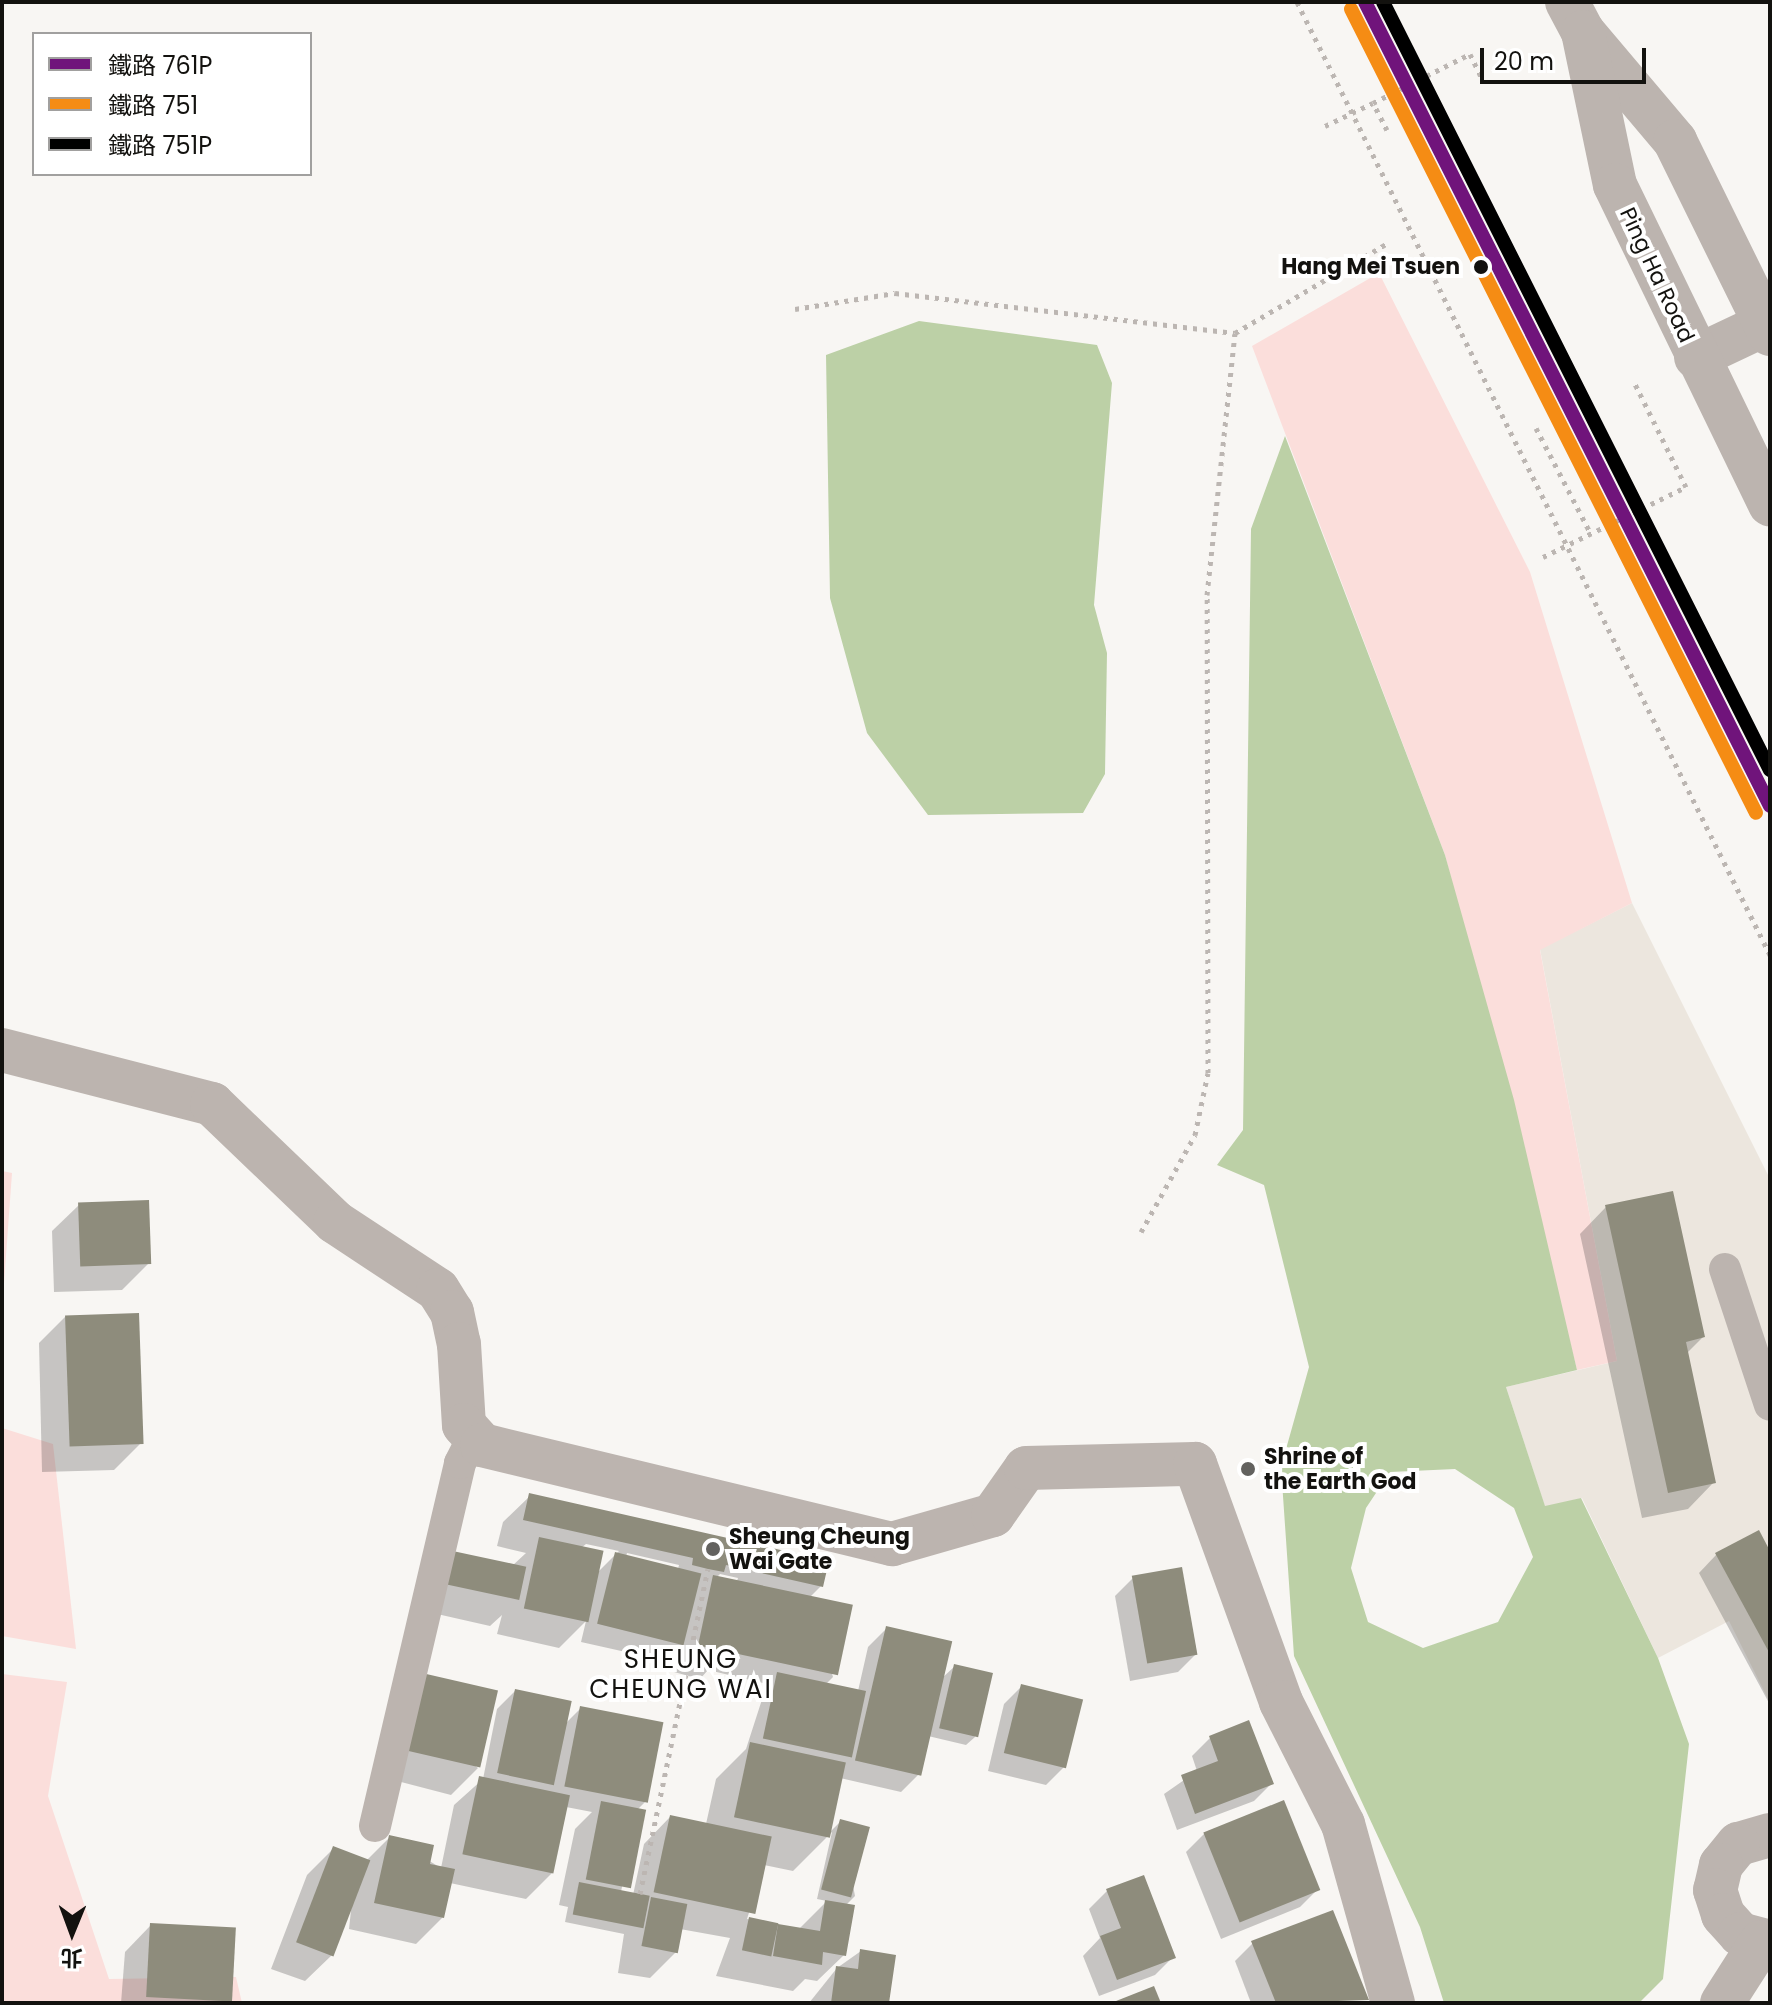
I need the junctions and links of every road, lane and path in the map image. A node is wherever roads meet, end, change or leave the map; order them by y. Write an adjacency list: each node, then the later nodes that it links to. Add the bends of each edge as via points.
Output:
1 (1297, 2): 5 (path)
2 (1575, 17): 10 (street, Ping Ha Road, via 1675,141); 12 (street, Ping Ha Road, via 1615,185)
3 (1482, 79): 4 (path, via 1470,54)
4 (1373, 103): 5 (path); 7 (path)
5 (1352, 112): 6 (path); 17 (path)
6 (1325, 126)
7 (1387, 130)
8 (1386, 244): 11 (path)
9 (795, 309): 11 (path, via 895,293)
10 (1768, 326): 12 (street)
11 (1235, 333): 21 (path, via 1207,595 1208,1073 1195,1135)
12 (1696, 357): 15 (street, Ping Ha Road)
13 (1634, 382): 16 (path, via 1686,487)
14 (1536, 428): 16 (path)
15 (1770, 504)
16 (1590, 532): 17 (path)
17 (1569, 544): 18 (path); 19 (path)
18 (1543, 557)
19 (1770, 955)
20 (2, 1050): 24 (street, via 212,1104 335,1222 438,1290 452,1312 464,1425)
21 (1141, 1232)
22 (1725, 1269): 23 (lane)
23 (1770, 1405)
24 (474, 1436): 26 (lane, via 460,1463); 30 (street, via 482,1445 892,1544 993,1515 1026,1468 1195,1464 1281,1702 1343,1824)
25 (708, 1569): 28 (path)
26 (375, 1826)
27 (1770, 1835): 29 (street, via 1738,1844 1721,1865 1715,1890 1723,1915)
28 (640, 1894)
29 (1765, 1942): 31 (street)
30 (1393, 2003)
31 (1722, 2003)

